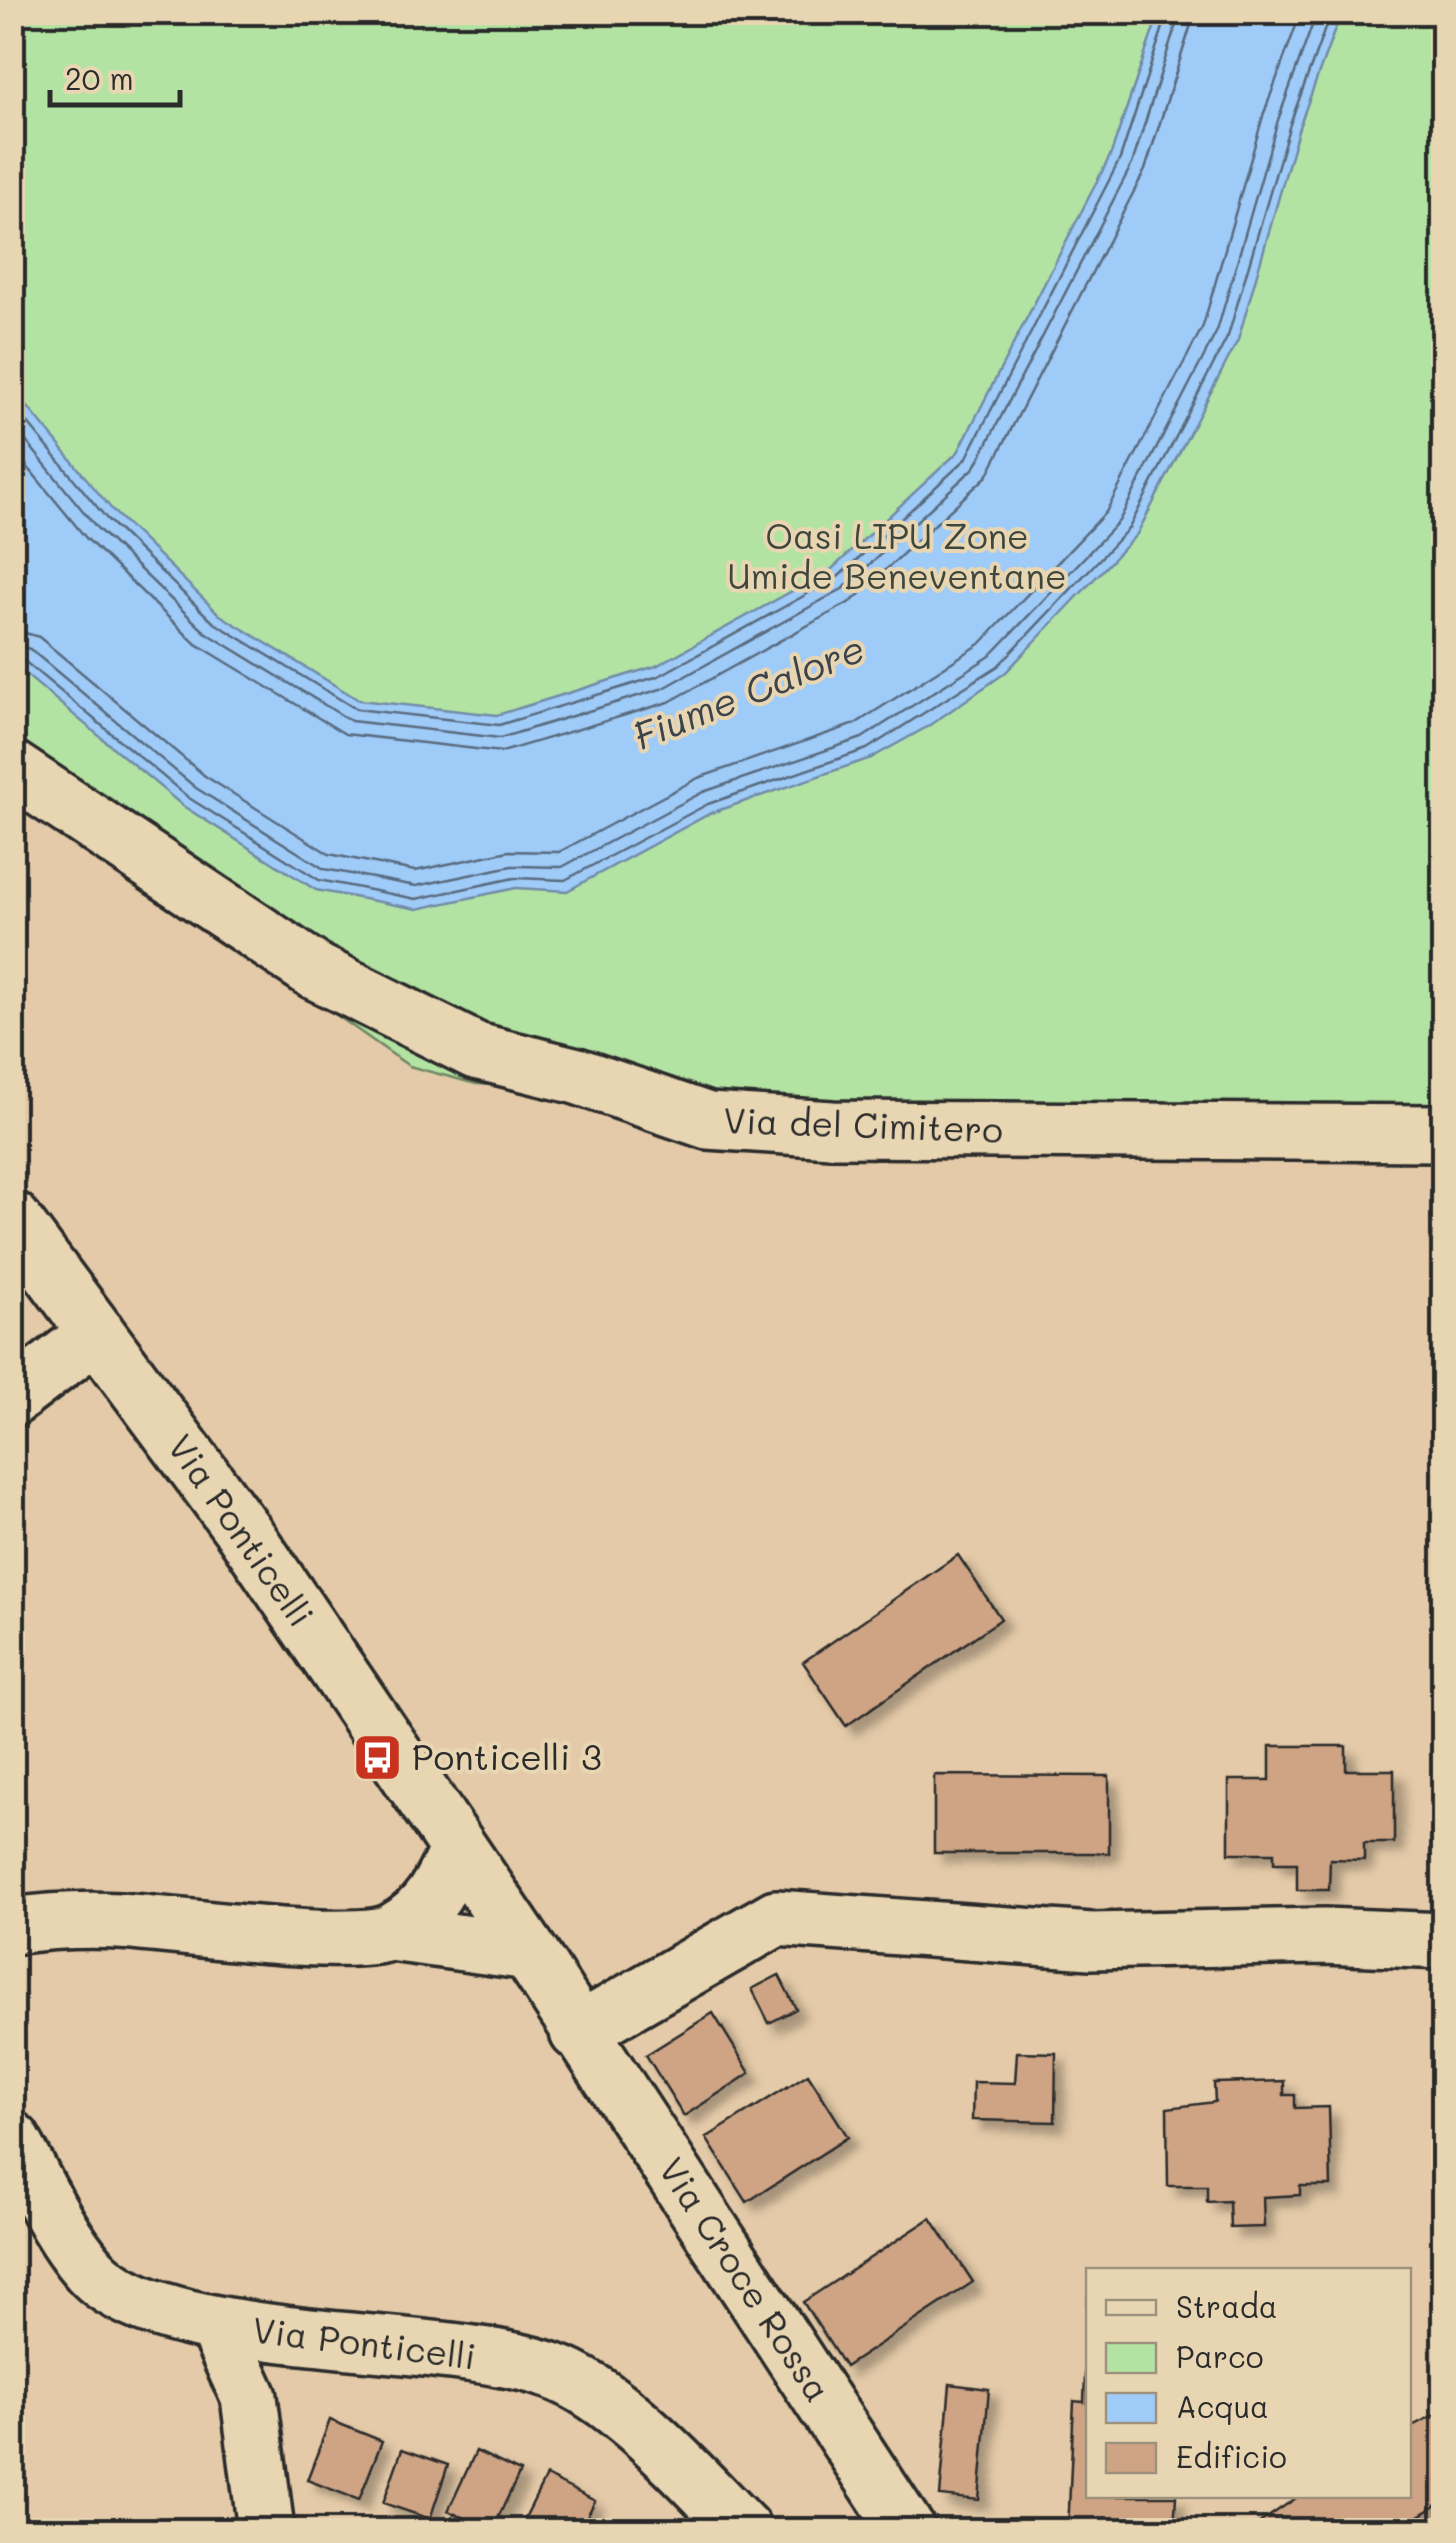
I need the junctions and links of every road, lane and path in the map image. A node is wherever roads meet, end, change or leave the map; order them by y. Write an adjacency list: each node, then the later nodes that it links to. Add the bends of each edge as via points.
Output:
1 (12, 769): 2 (street, Via del Cimitero, via 315,971 476,1050 578,1076 708,1122 832,1129)
2 (1444, 1133)
3 (12, 1218): 4 (street, Via Ponticelli)
4 (97, 1332): 5 (street); 6 (street, Via Ponticelli, via 244,1532)
5 (12, 1398)
6 (458, 1849): 8 (street, via 434,1902); 10 (street, Via Ponticelli)
7 (12, 1926): 8 (street, via 119,1921 323,1937)
8 (391, 1933): 10 (street)
9 (1444, 1941): 11 (street, via 1092,1941 776,1918)
10 (529, 1952): 11 (street, Via Ponticelli)
11 (578, 2032): 16 (street, Via Croce Rossa)
12 (12, 2140): 13 (street, Via Ponticelli, via 92,2272 132,2298)
13 (217, 2327): 14 (street, via 249,2398); 15 (street, Via Ponticelli, via 354,2338 553,2371 618,2411)
14 (266, 2530)
15 (743, 2530)
16 (907, 2530)

